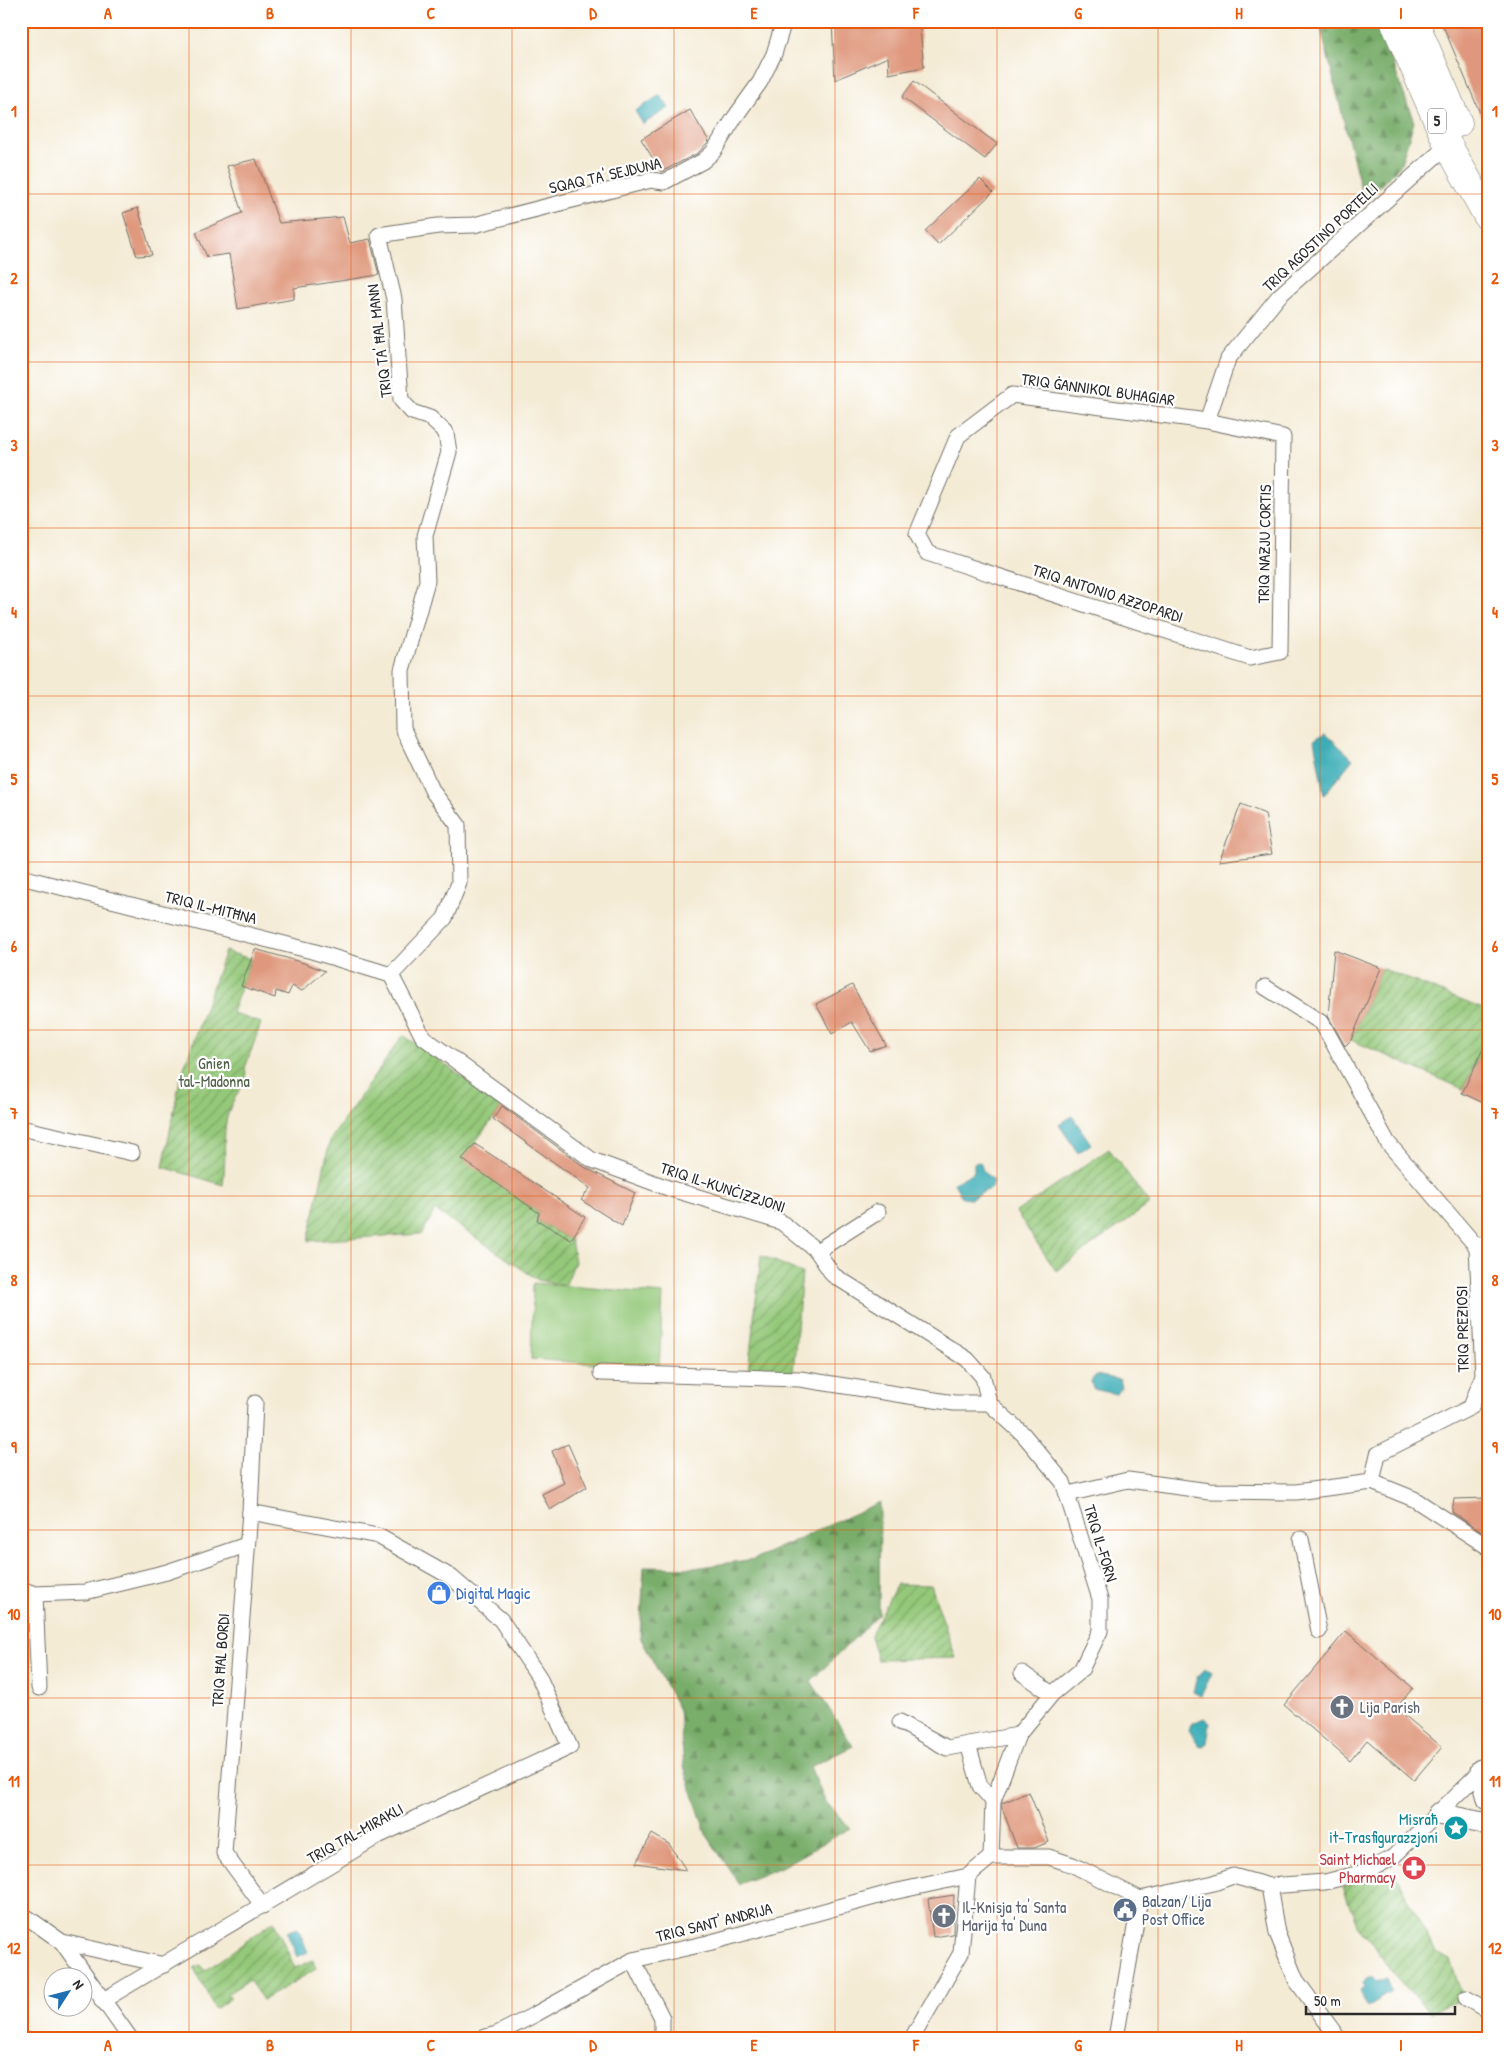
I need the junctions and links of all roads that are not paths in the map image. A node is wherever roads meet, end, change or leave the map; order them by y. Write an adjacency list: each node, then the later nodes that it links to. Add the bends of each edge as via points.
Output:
1 (784, 21): 7 (street, SQAQ TA' SEJDUNA, via 774,54 760,82 713,152 702,162 672,178 664,182 651,180 474,225 438,226)
2 (1394, 21): 4 (highway, 5)
3 (1414, 21): 5 (highway, 5, via 1461,130)
4 (1448, 145): 6 (highway, 5); 8 (street, TRIQ AGOSTINO PORTELLI, via 1279,296 1228,359)
5 (1488, 181)
6 (1488, 217)
7 (379, 235): 13 (street, TRIQ TA' ĦAL MANN, via 394,299 400,400 412,412 430,418 446,433 449,452 425,536 427,581 402,670 403,729 433,792 458,825 459,883 445,918)
8 (1207, 421): 9 (street, TRIQ ĠANNIKOL BUHAGIAR); 10 (street, TRIQ ĠANNIKOL BUHAGIAR, via 1012,395 958,436 917,534)
9 (1283, 437): 11 (street, TRIQ NAZJU CORTIS)
10 (927, 553): 11 (street, TRIQ ANTONIO AZZOPARDI, via 1250,658)
11 (1280, 652)
12 (21, 877): 13 (street, TRIQ IL-MITĦNA, via 312,951)
13 (391, 975): 19 (street, TRIQ IL-KUNĊIZZJONI, via 424,1036 592,1160 668,1188 781,1222)
14 (1265, 987): 18 (street, via 1322,1023 1388,1143)
15 (21, 1128): 16 (street)
16 (132, 1153)
17 (878, 1212): 19 (street)
18 (1482, 1245): 21 (street, TRIQ PREZIOSI)
19 (816, 1251): 23 (street, TRIQ IL-KUNĊIZZJONI, via 833,1275 967,1359 983,1377)
20 (601, 1373): 23 (street, via 800,1379 954,1403)
21 (1485, 1374): 24 (street, TRIQ PREZIOSI, via 1471,1407 1378,1454)
22 (255, 1403): 26 (street, TRIQ ĦAL BORDI)
23 (989, 1403): 25 (street, via 1023,1434 1063,1482)
24 (1372, 1482): 25 (street, TRIQ IL-FORN, via 1296,1492 1209,1491 1128,1480); 29 (street, TRIQ IL-FORN, via 1414,1499)
25 (1068, 1494): 34 (street, TRIQ IL-FORN, via 1100,1599 1100,1631 1081,1670)
26 (250, 1512): 28 (street, TRIQ ĦAL BORDI); 47 (street, TRIQ TAL-MIRAKLI, via 378,1536 451,1576 501,1620 539,1677 570,1748 378,1836)
27 (1301, 1539): 31 (street)
28 (246, 1545): 30 (street, via 168,1572 85,1592); 47 (street, TRIQ ĦAL BORDI, via 224,1853)
29 (1488, 1546)
30 (28, 1592): 33 (street)
31 (1319, 1631)
32 (1022, 1673): 34 (street)
33 (39, 1688)
34 (1052, 1694): 36 (street, TRIQ IL-FORN)
35 (900, 1722): 37 (street, via 947,1748)
36 (1018, 1735): 37 (street); 40 (street, TRIQ IL-FORN)
37 (968, 1744): 40 (street, via 980,1786)
38 (1485, 1767): 39 (street); 41 (street)
39 (1488, 1800)
40 (993, 1801): 43 (street, TRIQ IL-FORN)
41 (1438, 1814): 42 (street); 45 (street, via 1394,1857 1368,1871 1325,1882)
42 (1488, 1824)
43 (991, 1857): 44 (street); 46 (street, via 1049,1857 1073,1865)
44 (968, 1876): 50 (street, TRIQ SANT' ANDRIJA, via 893,1892 708,1943); 59 (street, via 961,1954)
45 (1269, 1886): 46 (street, via 1233,1876); 55 (street, via 1277,1933 1296,1980)
46 (1140, 1899): 60 (street)
47 (264, 1906): 51 (street, TRIQ TAL-MIRAKLI)
48 (21, 1913): 49 (street)
49 (62, 1942): 51 (street); 53 (street)
50 (633, 1960): 57 (street, TRIQ SANT' ANDRIJA, via 497,2034); 58 (street, via 662,2018)
51 (164, 1965): 53 (street, TRIQ TAL-MIRAKLI)
52 (1466, 1998): 54 (street)
53 (102, 2002): 56 (street)
54 (1488, 2012)
55 (1335, 2037)
56 (130, 2038)
57 (482, 2038)
58 (662, 2038)
59 (912, 2038)
60 (1116, 2038)

